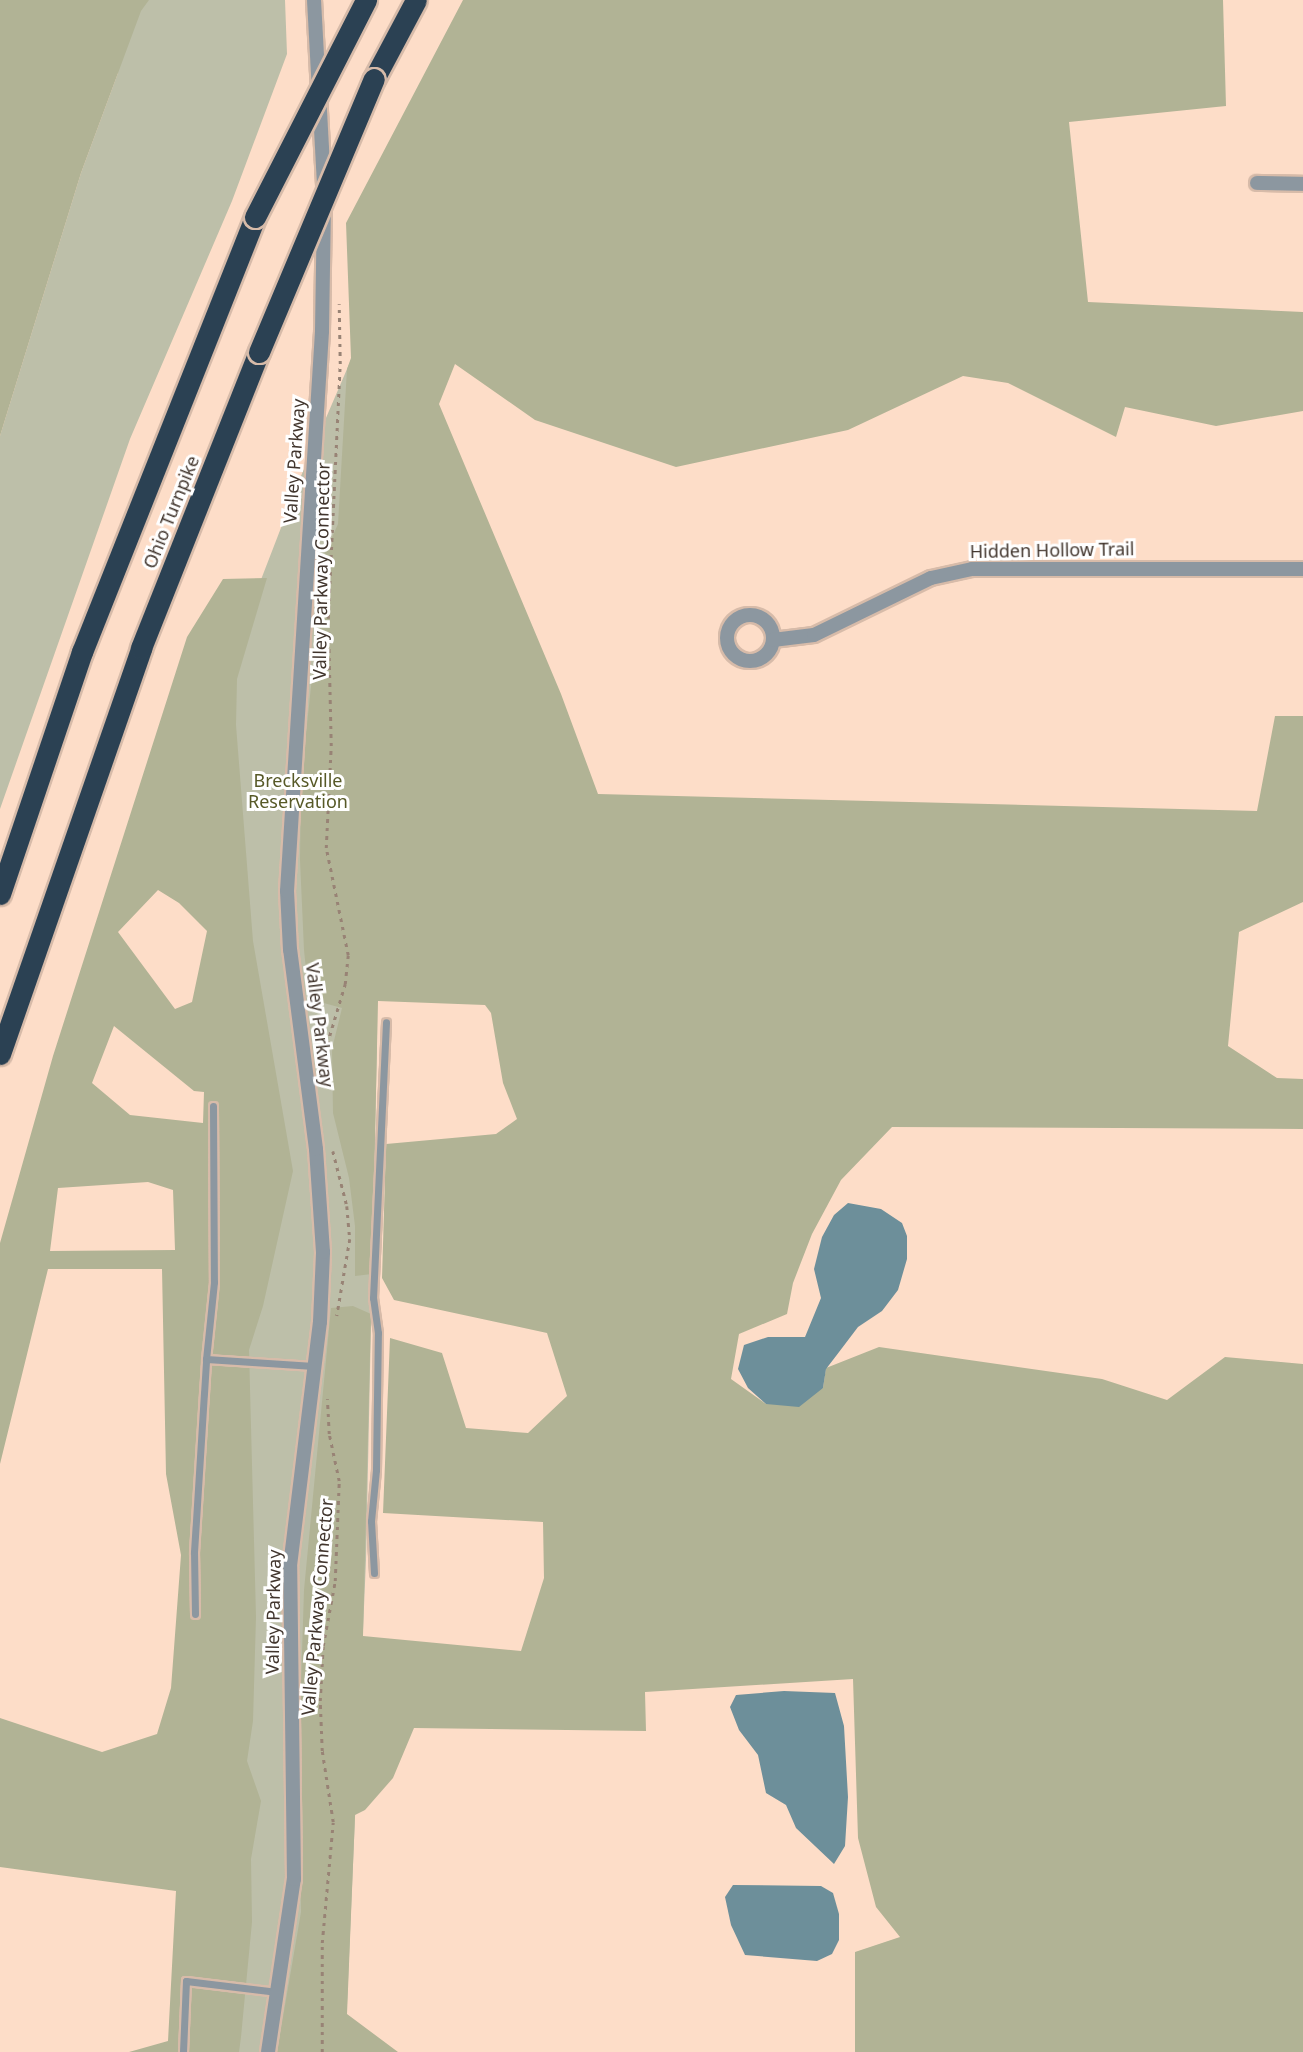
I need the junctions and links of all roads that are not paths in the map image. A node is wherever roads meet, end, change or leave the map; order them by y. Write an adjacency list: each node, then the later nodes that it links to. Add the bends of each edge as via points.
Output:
1 (314, 0): 13 (street, Valley Parkway, via 324,169 323,292 287,891 324,1252)
2 (366, 0): 8 (highway, Ohio Turnpike, bridge, via 255,217 82,652)
3 (416, 0): 10 (highway, Ohio Turnpike, bridge, via 374,79 141,648)
4 (1257, 183): 5 (street)
5 (1303, 184)
6 (1303, 569): 7 (street, Hidden Hollow Trail, via 972,569 931,578 814,635)
7 (773, 640)
8 (0, 894)
9 (386, 1022): 14 (lane, via 373,1286 378,1333 371,1521)
10 (0, 1054)
11 (213, 1106): 12 (lane, via 214,1282)
12 (206, 1359): 13 (lane); 15 (lane, via 194,1552)
13 (315, 1366): 16 (street, Valley Parkway, via 290,1566 294,1879)
14 (374, 1573)
15 (195, 1614)
16 (277, 1992): 17 (lane, via 186,1981); 18 (street, Valley Parkway)
17 (183, 2052)
18 (268, 2052)

